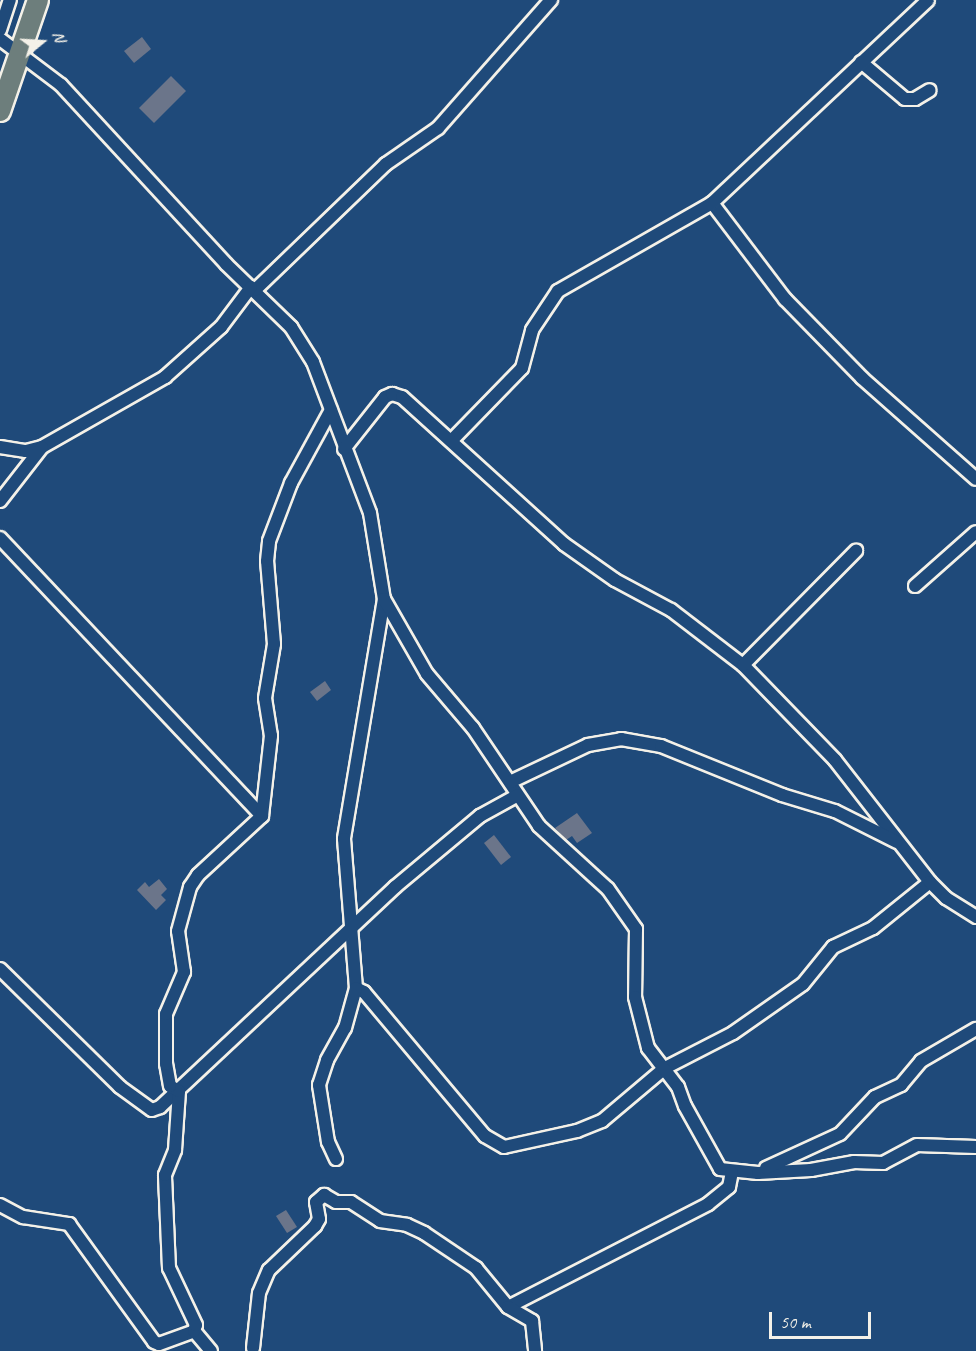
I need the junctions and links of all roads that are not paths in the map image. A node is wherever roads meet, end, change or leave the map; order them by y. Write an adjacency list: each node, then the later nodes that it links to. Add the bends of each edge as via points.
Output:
1 (10, 0): 5 (street)
2 (38, 0): 7 (highway)
3 (551, 0): 12 (street, via 438,128 386,164)
4 (928, 0): 8 (street)
5 (0, 30)
6 (0, 39): 7 (street)
7 (19, 56): 10 (highway); 12 (street, via 61,85)
8 (861, 62): 9 (street, via 906,99 915,99); 11 (street)
9 (930, 90)
10 (0, 111)
11 (712, 203): 14 (street, via 558,291 532,330 522,368); 18 (street, via 785,299 862,378)
12 (253, 289): 13 (street, via 302,342); 16 (street, via 221,327 165,377)
13 (331, 410): 17 (street); 28 (street, via 291,483 269,541 274,644 265,698 271,736)
14 (452, 440): 17 (street, via 402,397 392,394); 25 (street, via 564,544 615,580 671,610)
15 (0, 447): 16 (street, via 26,451)
16 (42, 447): 19 (street)
17 (344, 449): 24 (street, via 370,513)
18 (976, 479)
19 (0, 501)
20 (976, 532): 23 (street)
21 (0, 538): 28 (street)
22 (856, 551): 25 (street)
23 (915, 586)
24 (384, 599): 26 (street, via 427,674 473,728); 32 (street, via 344,839)
25 (743, 665): 29 (street, via 835,760)
26 (510, 782): 27 (street); 29 (street, via 588,745 621,739 661,747 782,795 835,811)
27 (519, 795): 32 (street, via 456,835); 36 (street, via 539,826 619,901 636,928 635,998 641,1028 651,1054)
28 (262, 816): 37 (street, via 211,862 190,887 178,931 184,972 166,1014 164,1034 170,1086)
29 (899, 843): 30 (street)
30 (930, 882): 31 (street, via 946,898); 36 (street, via 873,928 833,946 803,984 756,1017)
31 (976, 917)
32 (352, 929): 34 (street); 37 (street)
33 (0, 969): 37 (street, via 140,1103 152,1110)
34 (356, 988): 36 (street, via 364,992 485,1136 504,1147 577,1131 602,1121); 39 (street, via 345,1028 327,1059 319,1085 326,1133)
35 (976, 1029): 41 (street, via 921,1061 901,1085 870,1101 840,1134)
36 (665, 1068): 40 (street, via 717,1165)
37 (178, 1091): 44 (street, via 175,1150 165,1175 169,1268 196,1325)
38 (976, 1147): 41 (street, via 917,1145 883,1163 854,1162 812,1170)
39 (336, 1159)
40 (732, 1172): 41 (street); 43 (street, via 729,1187 708,1204)
41 (758, 1173)
42 (0, 1205): 45 (street, via 23,1217 69,1224)
43 (508, 1307): 46 (street, via 476,1268 424,1233 380,1221 351,1202 336,1202 324,1195 316,1202 320,1219 315,1226 269,1270 259,1293); 48 (street, via 531,1321)
44 (194, 1331): 45 (street); 47 (street)
45 (160, 1347)
46 (253, 1348)
47 (212, 1351)
48 (535, 1351)

